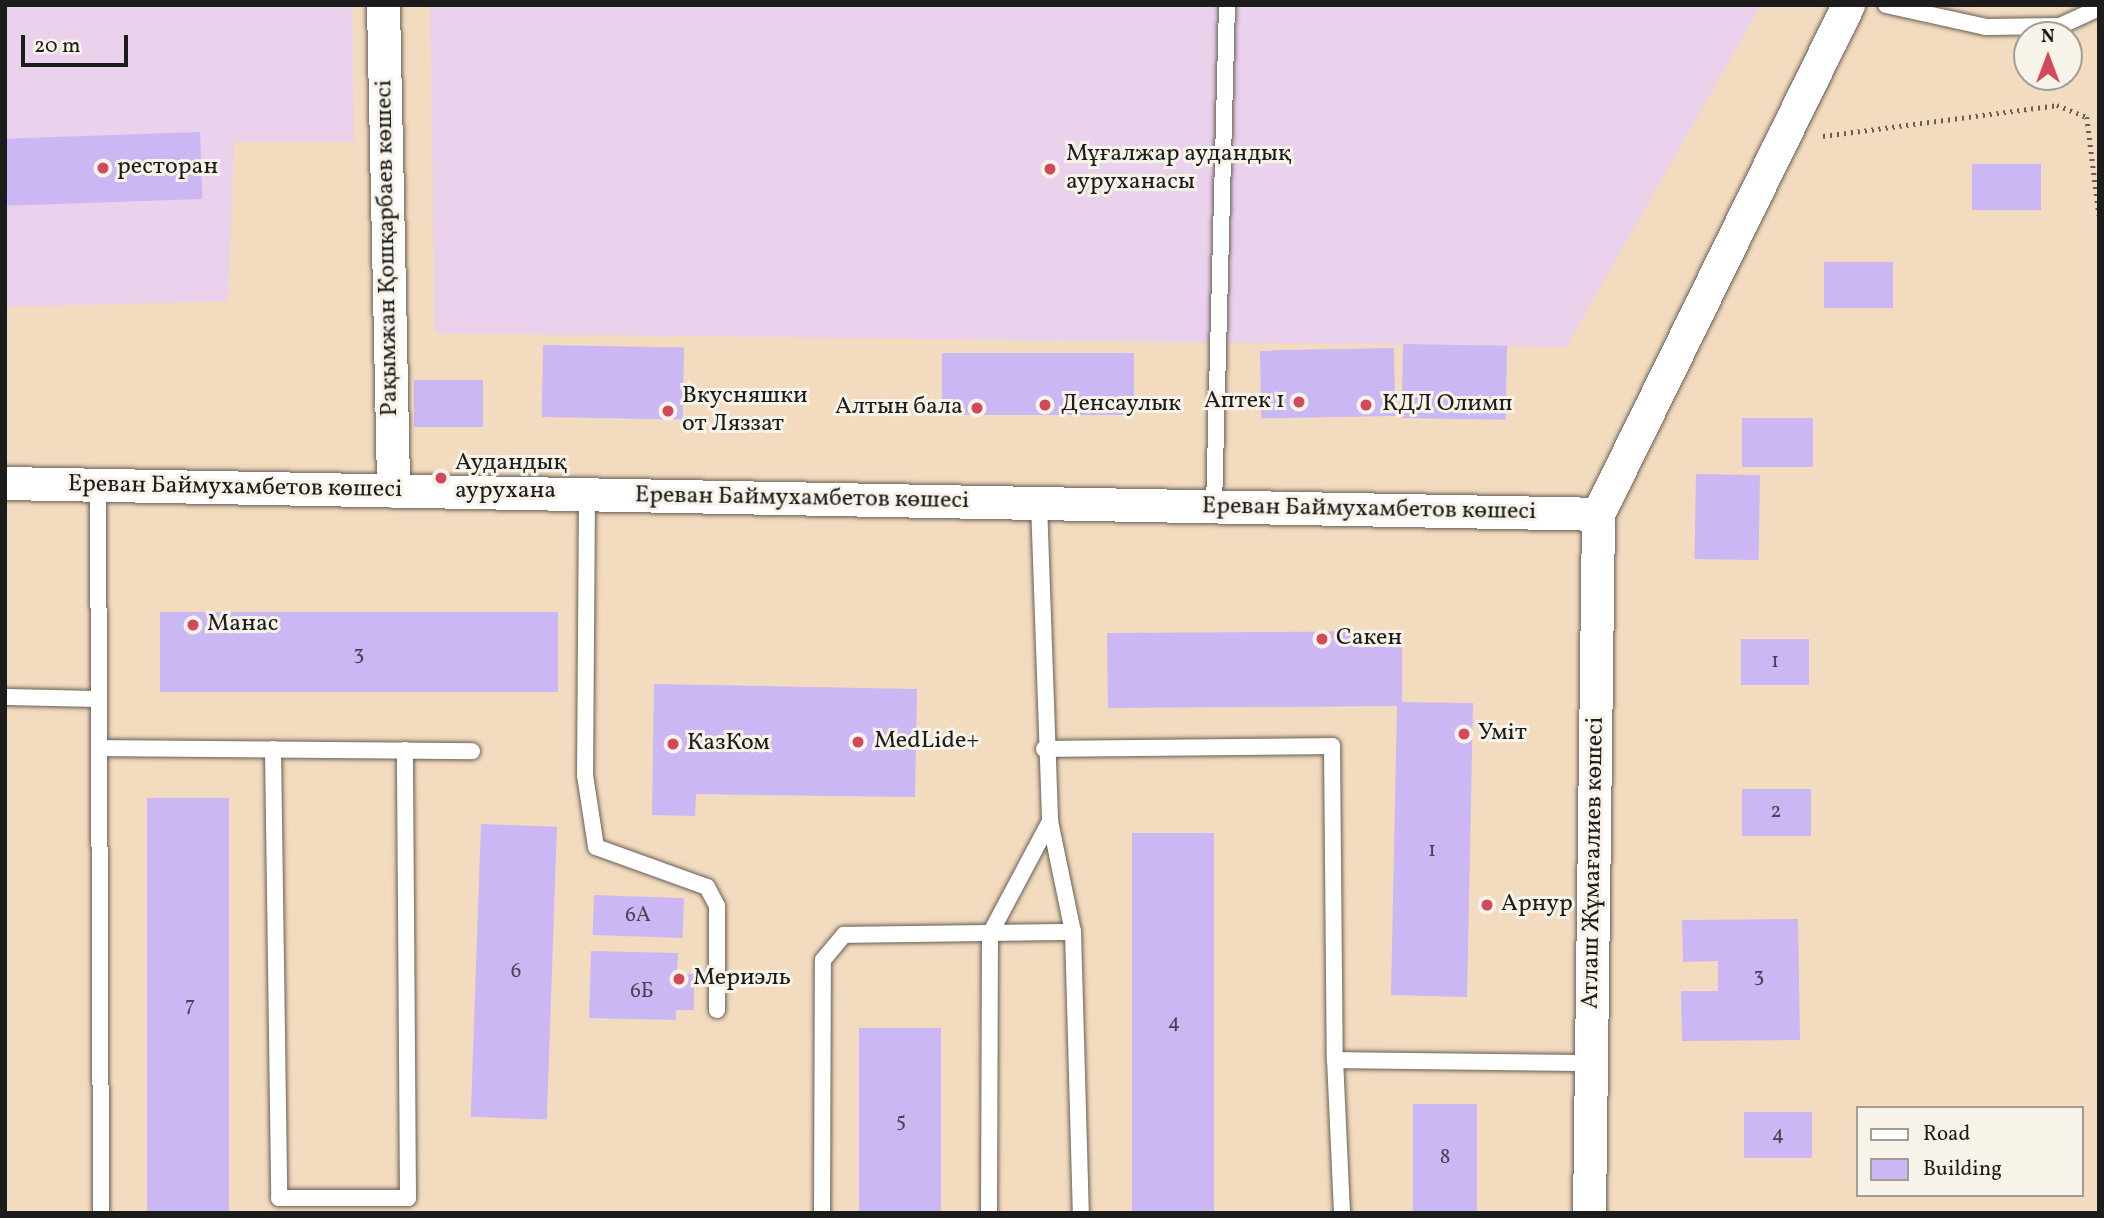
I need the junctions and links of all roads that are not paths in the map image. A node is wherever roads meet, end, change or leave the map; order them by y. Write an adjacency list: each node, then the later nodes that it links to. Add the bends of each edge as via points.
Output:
1 (383, 5): 8 (street, Рақымжан Қошқарбаев көшесі)
2 (1227, 5): 11 (lane)
3 (1848, 5): 12 (street, via 1777,141)
4 (1886, 5): 5 (lane, via 1986,27 2060,26)
5 (2099, 8)
6 (5, 483): 7 (street, Ереван Баймухамбетов көшесі)
7 (98, 485): 8 (street, Ереван Баймухамбетов көшесі); 14 (lane)
8 (393, 491): 9 (street, Ереван Баймухамбетов көшесі)
9 (587, 495): 10 (street, Ереван Баймухамбетов көшесі); 23 (lane, via 585,775 596,847 707,887 718,906)
10 (1038, 503): 11 (street, Ереван Баймухамбетов көшесі); 17 (lane)
11 (1214, 507): 12 (street, Ереван Баймухамбетов көшесі)
12 (1598, 514): 25 (street, Атлаш Жұмағалиев көшесі)
13 (5, 697): 14 (lane)
14 (99, 699): 15 (lane)
15 (99, 748): 16 (lane); 26 (lane)
16 (273, 749): 18 (lane); 18 (lane, via 279,1198 408,1198)
17 (1044, 749): 20 (lane); 24 (lane, via 1332,746)
18 (405, 750): 19 (lane)
19 (472, 751)
20 (1050, 821): 21 (lane); 22 (lane)
21 (1073, 932): 22 (lane); 29 (lane)
22 (990, 934): 27 (lane, via 844,935 823,960); 28 (lane)
23 (718, 1010)
24 (1335, 1060): 25 (lane); 30 (lane)
25 (1591, 1063): 31 (street, Атлаш Жұмағалиев көшесі)
26 (101, 1213)
27 (822, 1213)
28 (989, 1213)
29 (1080, 1213)
30 (1342, 1213)
31 (1589, 1213)

